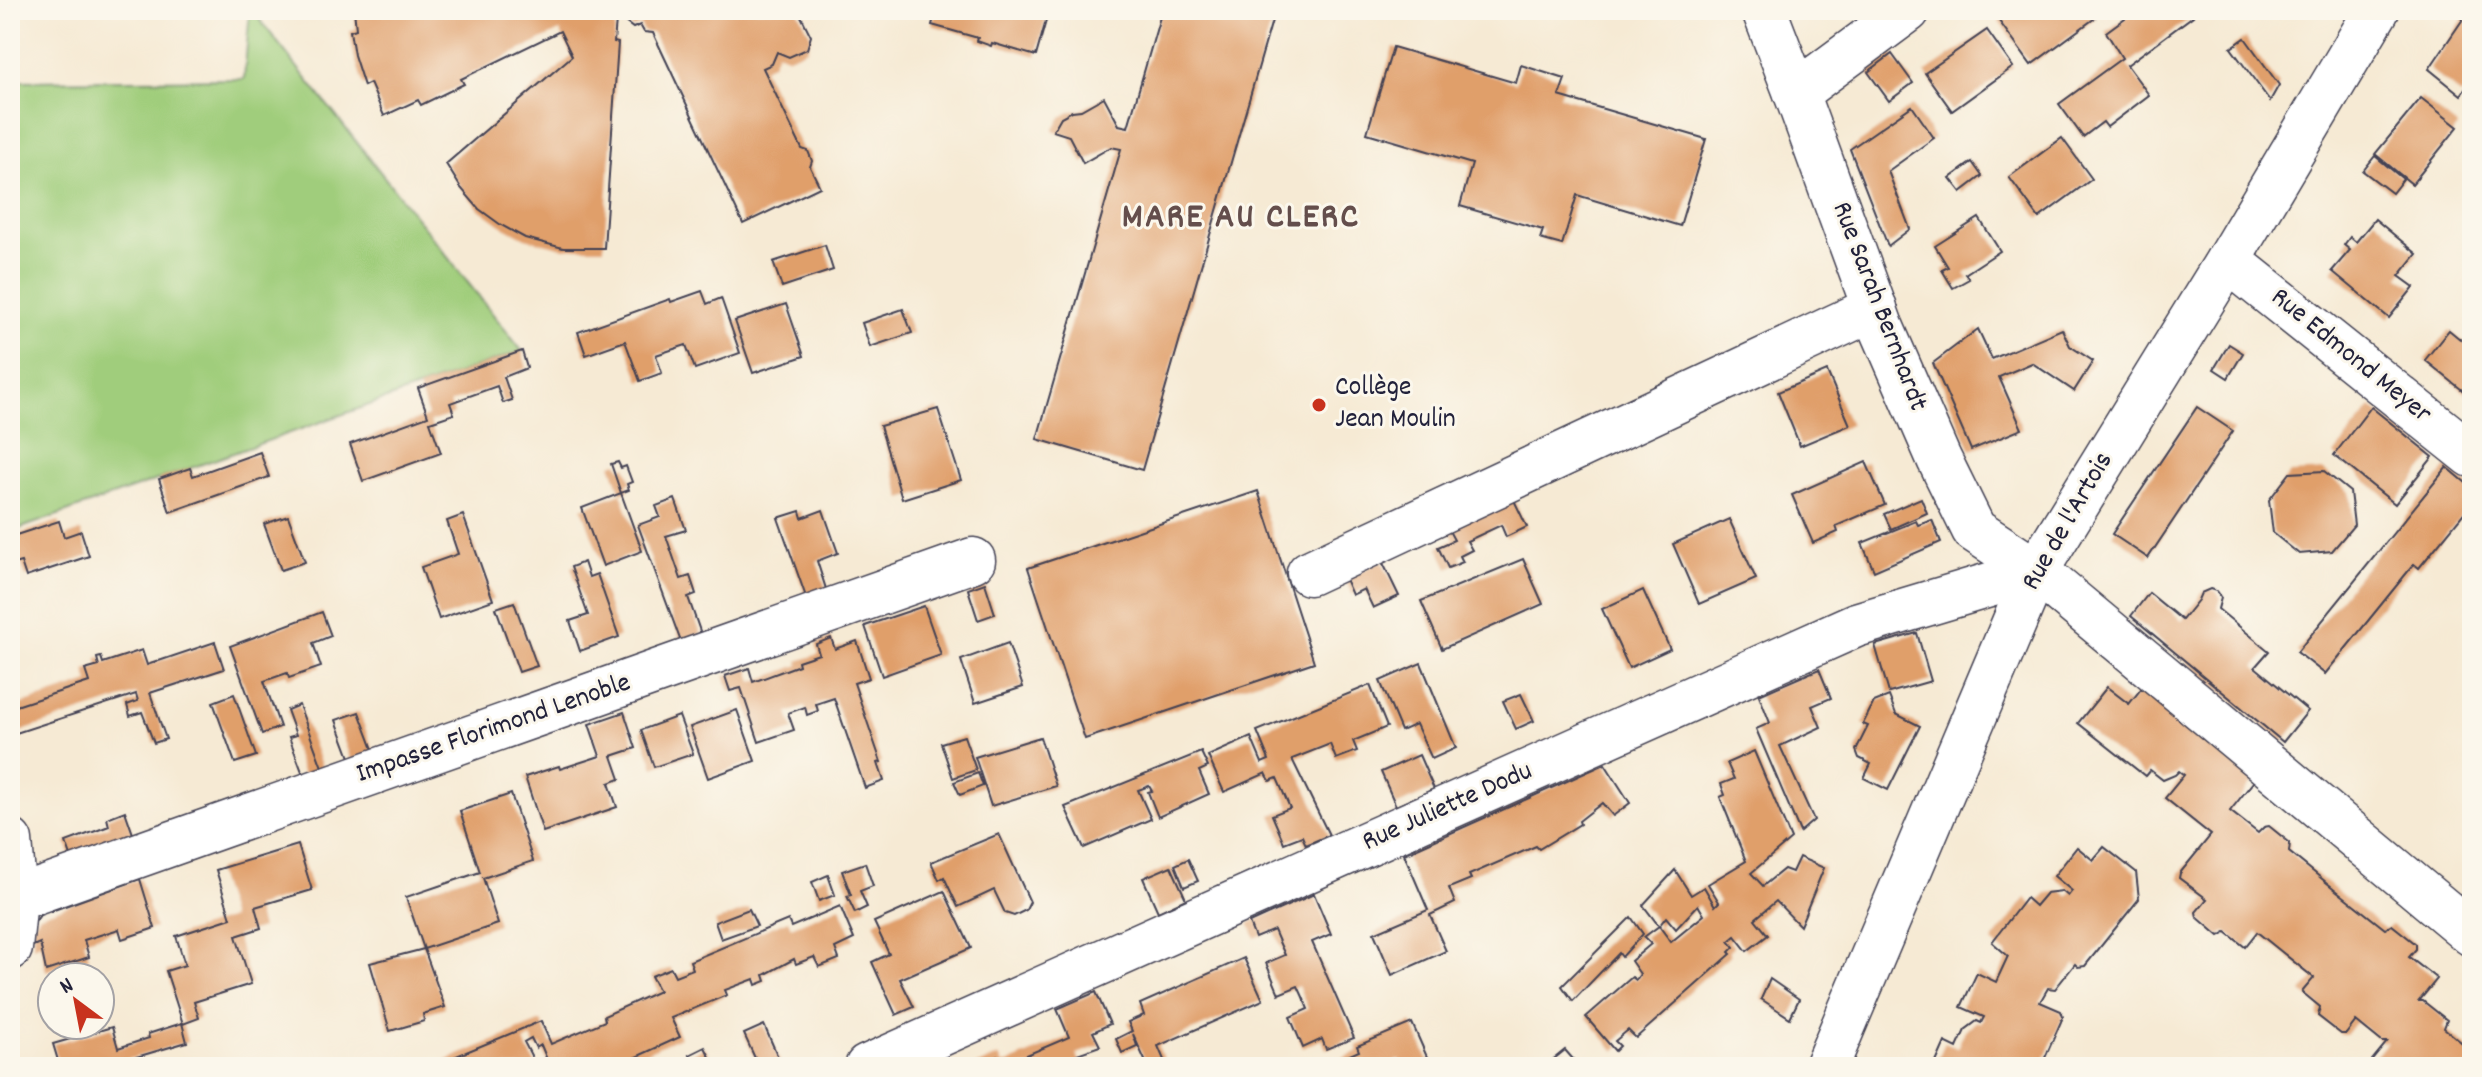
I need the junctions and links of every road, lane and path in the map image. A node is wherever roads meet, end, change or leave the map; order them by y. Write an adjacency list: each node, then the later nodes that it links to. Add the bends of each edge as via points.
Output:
1 (1764, 10): 4 (street, Rue Sarah Bernhardt)
2 (1908, 10): 4 (street)
3 (2377, 10): 5 (street, Rue de l'Artois)
4 (1796, 93): 6 (street, Rue Sarah Bernhardt)
5 (2228, 260): 7 (street, Rue Edmond Meyer); 9 (street, Rue de l'Artois)
6 (1875, 308): 9 (street, Rue Sarah Bernhardt, via 1974,530); 10 (street)
7 (2472, 455)
8 (973, 560): 12 (street, Impasse Florimond Lenoble)
9 (2036, 571): 13 (street, Rue Sarah Bernhardt); 15 (street, Rue Juliette Dodu, via 1856,625); 16 (street, Rue de l'Artois)
10 (1309, 573)
11 (10, 841): 12 (street)
12 (15, 899): 14 (street)
13 (2472, 934)
14 (10, 948)
15 (867, 1067)
16 (1826, 1067)

